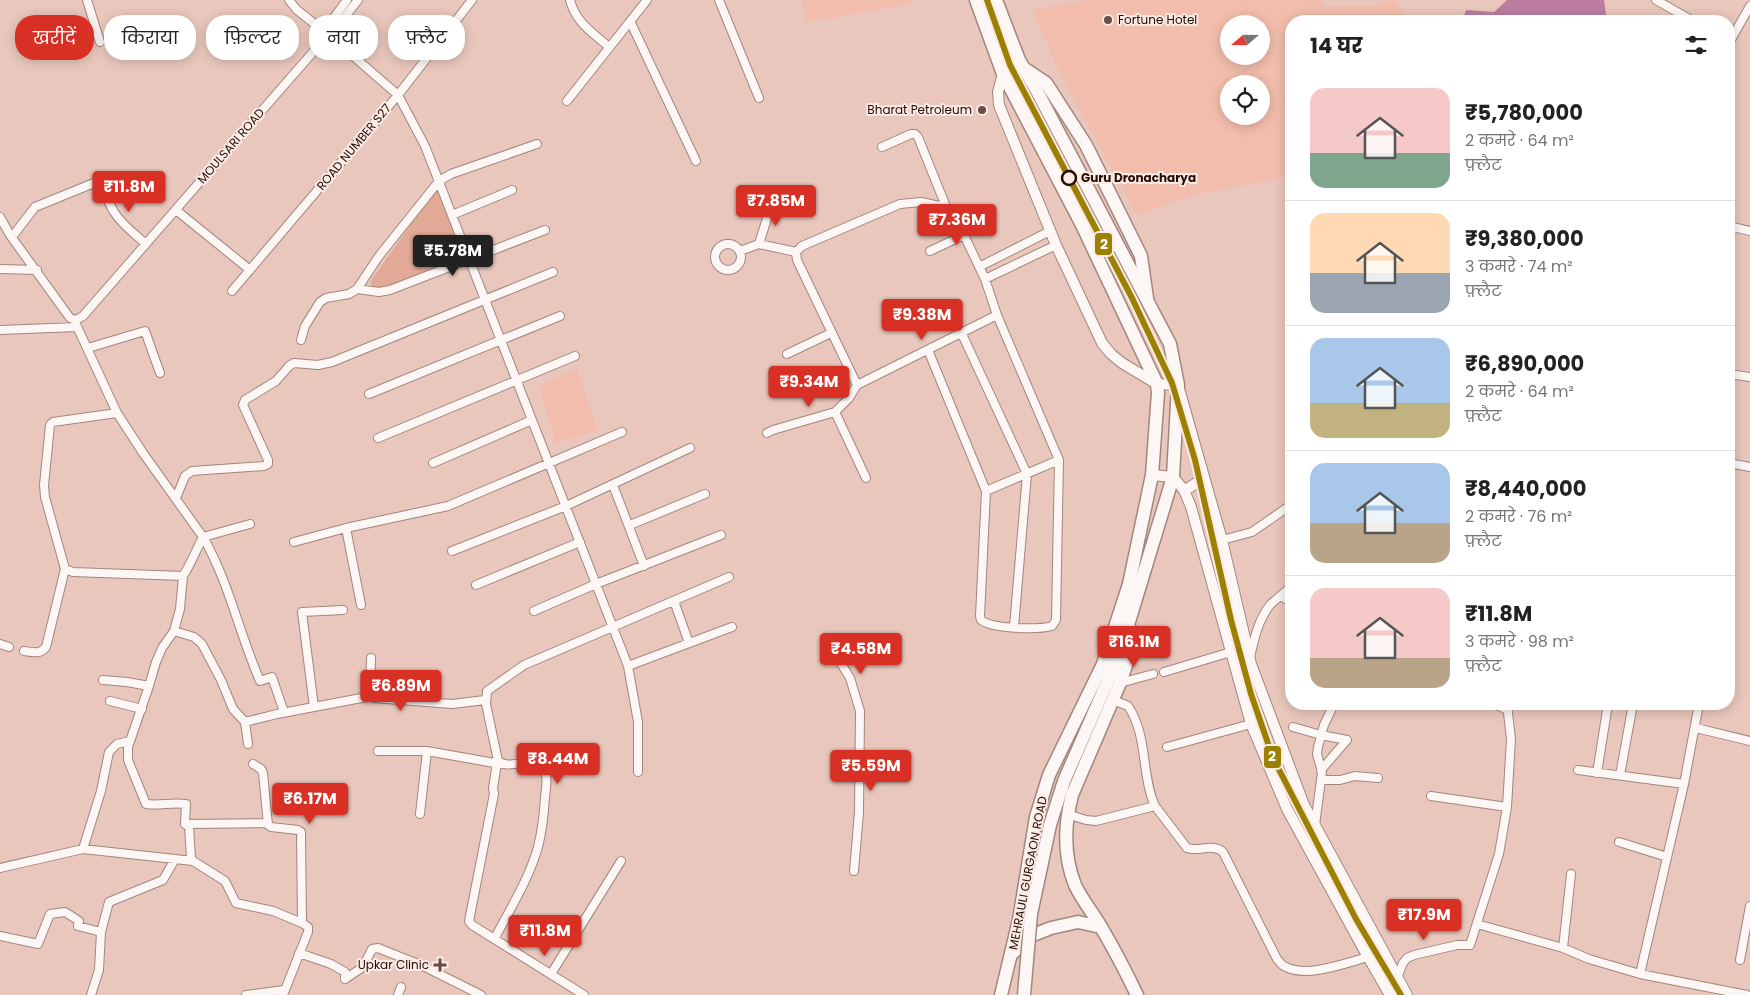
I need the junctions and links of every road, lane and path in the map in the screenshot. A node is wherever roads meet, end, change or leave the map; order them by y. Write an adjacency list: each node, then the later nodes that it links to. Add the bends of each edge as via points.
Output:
1 (87, 0): 20 (street)
2 (289, 0): 17 (street)
3 (347, 0): 14 (street, MOULSARI ROAD)
4 (358, 0): 15 (street, MOULSARI ROAD)
5 (472, 0): 26 (street, ROAD NUMBER S27)
6 (570, 0): 21 (street, via 580,21)
7 (647, 0): 18 (street)
8 (719, 0): 27 (street)
9 (976, 0): 25 (main road, MEHRAULI GURGAON ROAD)
10 (996, 0): 24 (main road)
11 (1656, 0): 16 (street)
12 (1745, 0): 13 (street)
13 (1750, 4): 19 (street)
14 (338, 15)
15 (344, 15)
16 (1682, 15)
17 (309, 19)
18 (630, 21): 21 (street); 31 (street)
19 (1735, 32)
20 (100, 42)
21 (609, 47): 28 (street)
22 (309, 57): 36 (street, MOULSARI ROAD)
23 (359, 60): 26 (street)
24 (1022, 67): 60 (main road); 60 (main road, via 1046,82 1086,145 1141,256)
25 (1003, 74): 41 (street, via 998,92 999,105); 78 (main road, MEHRAULI GURGAON ROAD, via 1082,225)
26 (398, 95): 32 (street); 55 (street, ROAD NUMBER S27)
27 (759, 98)
28 (567, 101)
29 (537, 144): 32 (street)
30 (882, 147): 35 (street, via 915,134)
31 (696, 162)
32 (439, 181): 37 (street); 58 (street, via 388,244)
33 (512, 190): 37 (street)
34 (772, 202): 46 (street)
35 (947, 208): 43 (street); 49 (street, via 915,202 900,204 802,246)
36 (176, 210): 45 (street, MOULSARI ROAD); 55 (street)
37 (452, 215): 51 (street)
38 (0, 217): 44 (street)
39 (1735, 227): 42 (street)
40 (545, 230): 51 (street)
41 (1050, 231): 47 (street); 52 (street)
42 (1750, 231)
43 (964, 235): 50 (street); 52 (street)
44 (12, 237): 45 (street, via 35,207 94,183 98,184 120,221); 54 (street)
45 (146, 244): 64 (street, MOULSARI ROAD)
46 (759, 244): 48 (street); 49 (street)
47 (1056, 245): 57 (street); 78 (street, via 1102,343 1122,363)
48 (740, 251)
49 (796, 252): 66 (street)
50 (930, 252)
51 (470, 259): 58 (street, via 383,292); 61 (street)
52 (979, 267): 57 (street)
53 (0, 269): 54 (street)
54 (36, 270): 64 (street)
55 (250, 270): 59 (street, ROAD NUMBER S27)
56 (553, 272): 61 (street)
57 (984, 278): 63 (street)
58 (357, 290): 68 (street, via 320,302 308,320)
59 (232, 291)
60 (1147, 298): 80 (main road, via 1170,344)
61 (485, 300): 69 (street); 103 (street, via 332,362 289,366 276,381 245,400 243,405 268,464 192,471 185,476)
62 (560, 316): 69 (street)
63 (997, 316): 67 (street); 89 (street)
64 (76, 324): 65 (street); 70 (street)
65 (0, 330)
66 (830, 332): 72 (street); 79 (street)
67 (962, 334): 71 (street); 94 (street)
68 (301, 340)
69 (501, 341): 77 (street); 81 (street)
70 (88, 348): 74 (street, via 145,331); 83 (street)
71 (928, 350): 79 (street); 100 (street)
72 (787, 354)
73 (575, 356): 77 (street)
74 (160, 373)
75 (1735, 375): 76 (street)
76 (1750, 377)
77 (516, 379): 84 (street); 87 (street)
78 (1157, 384): 80 (street); 95 (main road, MEHRAULI GURGAON ROAD)
79 (858, 385): 82 (street)
80 (1178, 386): 96 (main road); 98 (street)
81 (370, 394)
82 (835, 412): 86 (street); 97 (street)
83 (117, 413): 103 (street); 116 (street, via 50,425 45,497)
84 (532, 420): 90 (street); 91 (street)
85 (622, 432): 91 (street)
86 (767, 434)
87 (378, 438)
88 (690, 448): 99 (street)
89 (1059, 460): 94 (street); 131 (street, via 1056,620 1048,627)
90 (433, 463)
91 (549, 464): 104 (street); 108 (street, via 448,506)
92 (1735, 465): 93 (street)
93 (1750, 467)
94 (1027, 474): 100 (street); 131 (street)
95 (1152, 475): 96 (street); 207 (main road, MEHRAULI GURGAON ROAD, via 1129,584 1103,664 1049,775 1036,817)
96 (1173, 477): 101 (street); 128 (main road)
97 (866, 478)
98 (1204, 478): 101 (street); 111 (street)
99 (613, 485): 104 (street); 107 (street)
100 (986, 491): 131 (street, via 980,616 985,623)
101 (1184, 491): 138 (street, via 1192,507)
102 (705, 494): 107 (street)
103 (176, 498): 110 (street)
104 (566, 506): 113 (street); 114 (street)
105 (1285, 509): 111 (street, via 1252,532)
106 (250, 524): 110 (street)
107 (630, 525): 115 (street)
108 (346, 528): 112 (street); 125 (street)
109 (721, 535): 115 (street)
110 (203, 537): 117 (street); 159 (street, via 218,566 260,681 272,677)
111 (1222, 540): 140 (street)
112 (294, 542)
113 (580, 542): 119 (street); 120 (street)
114 (452, 551)
115 (644, 566): 119 (street)
116 (65, 569): 117 (street, via 73,572); 136 (street, via 46,647 38,652)
117 (183, 576): 132 (street)
118 (729, 577): 124 (street)
119 (596, 584): 127 (street); 129 (street)
120 (476, 585)
121 (1285, 592): 122 (street)
122 (1281, 596): 123 (street); 140 (street, via 1270,605 1260,622)
123 (1285, 598)
124 (674, 601): 129 (street); 133 (street)
125 (360, 605)
126 (343, 610): 152 (street, via 302,612)
127 (534, 611)
128 (1128, 625): 146 (main road, via 1135,639); 220 (main road, bridge, via 1114,668 1064,781 1050,825 1031,914)
129 (613, 627): 141 (street); 150 (street, via 524,665 490,688)
130 (732, 627): 133 (street)
131 (1014, 627)
132 (174, 631): 147 (street, via 158,656); 160 (street, via 194,637 202,644 233,710)
133 (690, 643): 141 (street)
134 (0, 644): 135 (street)
135 (9, 647)
136 (24, 650)
137 (834, 652): 196 (street, via 850,678 860,711 859,812)
138 (1231, 652): 142 (street); 143 (street)
139 (371, 658): 148 (street)
140 (1250, 662): 142 (street); 188 (street)
141 (628, 666): 175 (street, via 638,722)
142 (1236, 669): 161 (street)
143 (1164, 672)
144 (1153, 674): 146 (street)
145 (103, 680): 147 (street)
146 (1120, 684): 151 (main road)
147 (150, 686): 153 (street)
148 (372, 696): 150 (street, via 444,704); 152 (street)
149 (110, 700): 153 (street)
150 (485, 700): 171 (street)
151 (1113, 700): 182 (street, via 1128,706 1135,718 1149,793); 185 (main road)
152 (314, 707): 159 (street)
153 (142, 708): 165 (street)
154 (1331, 710): 164 (street)
155 (1508, 710): 183 (street, via 1511,739)
156 (1607, 710): 176 (street)
157 (1632, 710): 177 (street)
158 (1698, 710): 163 (street)
159 (284, 712): 160 (street)
160 (246, 722): 167 (street)
161 (1251, 724): 168 (street); 208 (street, via 1287,809)
162 (1293, 727): 164 (street)
163 (1696, 728): 166 (street); 180 (street)
164 (1321, 735): 173 (street, via 1318,754); 173 (street, via 1348,740)
165 (130, 741): 187 (street, via 128,760 144,802 152,805 186,804); 190 (street, via 117,744 109,752)
166 (1750, 741)
167 (248, 744)
168 (1167, 747)
169 (378, 752): 170 (street)
170 (427, 752): 171 (street); 184 (street)
171 (499, 763): 204 (street, via 469,918 472,925); 204 (street, via 539,765 546,773 546,784 538,846)
172 (253, 764): 186 (street, via 263,772)
173 (1322, 770): 179 (street)
174 (1578, 770): 176 (street)
175 (638, 772)
176 (1596, 773): 177 (street)
177 (1620, 775): 180 (street)
178 (1378, 778): 179 (street, via 1355,776)
179 (1321, 780): 188 (street)
180 (1684, 784): 191 (street)
181 (1431, 796): 183 (street)
182 (1155, 806): 185 (street, via 1096,821); 208 (street, via 1187,848 1212,847 1222,852 1283,966 1301,971 1330,968)
183 (1507, 807): 200 (street, via 1499,854)
184 (420, 814)
185 (1067, 814): 201 (main road, via 1065,839 1068,863 1076,886)
186 (268, 822): 187 (street); 199 (street, via 271,827 301,832)
187 (185, 824): 193 (street, via 189,827)
188 (1315, 826): 212 (street)
189 (1619, 842): 191 (street)
190 (84, 849): 192 (street); 195 (street)
191 (1667, 857): 211 (street)
192 (175, 859): 193 (street); 202 (street, via 163,880 109,902)
193 (193, 861): 199 (street, via 225,882 236,903 263,908)
194 (621, 861): 210 (street)
195 (0, 868)
196 (854, 872)
197 (1572, 874): 205 (street)
198 (1750, 906): 209 (street)
199 (302, 922): 206 (street, via 308,927 308,932)
200 (1477, 924): 205 (street); 212 (street, via 1470,945 1457,945 1407,958)
201 (1101, 927): 207 (main road, via 1078,922 1051,928 1028,937); 221 (main road)
202 (101, 932): 203 (street, via 78,926 79,921 65,912 50,914 38,944); 215 (street, via 99,970)
203 (0, 936)
204 (495, 938): 210 (street)
205 (1563, 948): 211 (street)
206 (299, 953): 214 (street); 217 (street, via 338,967 345,972 345,979 364,967 372,949 381,948)
207 (1012, 954): 219 (main road, MEHRAULI GURGAON ROAD)
208 (1368, 957): 213 (street)
209 (1740, 960)
210 (552, 974): 218 (street)
211 (1640, 974): 223 (street)
212 (1396, 978): 213 (street); 222 (street)
213 (1388, 990)
214 (284, 993): 216 (street)
215 (91, 995)
216 (246, 995)
217 (481, 995)
218 (584, 995)
219 (1001, 995)
220 (1024, 995)
221 (1137, 995)
222 (1407, 995)
223 (1748, 995)

